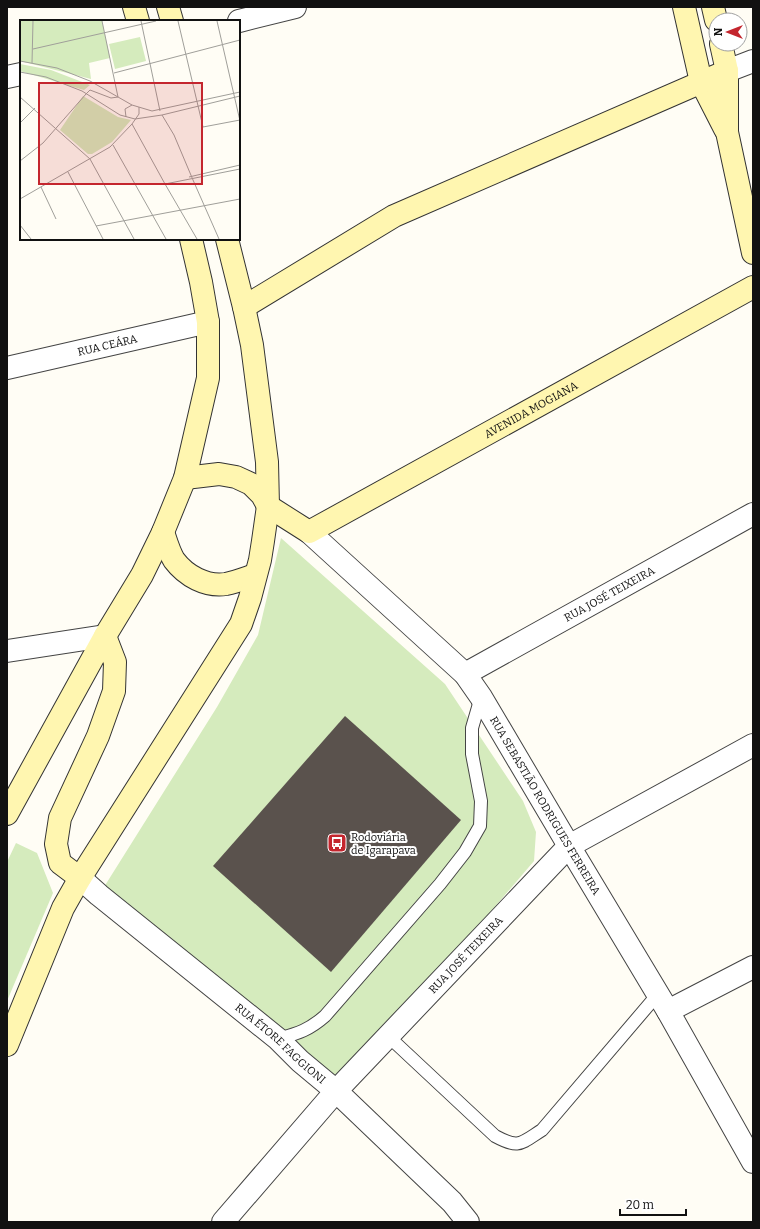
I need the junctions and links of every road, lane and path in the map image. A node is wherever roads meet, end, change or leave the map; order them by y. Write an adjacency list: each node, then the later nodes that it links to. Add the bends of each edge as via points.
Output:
1 (134, 7): 5 (main road)
2 (168, 7): 6 (main road)
3 (295, 7): 7 (street)
4 (684, 7): 13 (main road)
5 (138, 20)
6 (172, 20)
7 (240, 21)
8 (723, 52): 10 (main road)
9 (753, 61): 10 (street)
10 (727, 71): 13 (main road); 14 (main road)
11 (20, 74): 12 (street)
12 (7, 77)
13 (701, 82): 14 (main road); 19 (main road, via 394,216)
14 (727, 132): 17 (main road)
15 (191, 240): 20 (main road, via 202,282)
16 (227, 240): 19 (main road)
17 (753, 253)
18 (753, 287): 26 (main road, AVENIDA MOGIANA)
19 (244, 307): 23 (main road, via 252,345 267,462)
20 (208, 322): 21 (street, RUA CEÁRA); 22 (main road, via 208,378)
21 (7, 368)
22 (185, 478): 23 (main road, via 219,474 236,477 251,484); 25 (main road)
23 (268, 506): 26 (main road, RUA SEBASTIÃO RODRIGUES FERREIRA); 27 (main road, via 260,560)
24 (753, 514): 30 (street, RUA JOSÉ TEIXEIRA)
25 (163, 532): 27 (main road, via 174,559 183,570 196,579 224,584); 28 (main road, via 142,575)
26 (308, 532): 30 (street, RUA SEBASTIÃO RODRIGUES FERREIRA)
27 (255, 575): 35 (main road, via 241,624)
28 (105, 636): 29 (street); 33 (main road); 35 (main road, via 115,662 114,691 98,736 60,818 56,844 60,863)
29 (7, 651)
30 (465, 674): 31 (street, RUA SEBASTIÃO RODRIGUES FERREIRA)
31 (482, 697): 34 (street, RUA SEBASTIÃO RODRIGUES FERREIRA); 39 (lane, via 472,728 472,754 481,801 480,826 465,852 325,1016 308,1029)
32 (753, 745): 34 (street, RUA JOSÉ TEIXEIRA)
33 (7, 814)
34 (569, 846): 37 (street, RUA SEBASTIÃO RODRIGUES FERREIRA); 38 (street, RUA JOSÉ TEIXEIRA)
35 (80, 878): 39 (street, RUA ÉTORE FAGGIONI); 40 (main road, via 63,908)
36 (753, 967): 37 (street)
37 (663, 1002): 38 (lane, via 542,1130 515,1144 495,1136); 42 (street, RUA SEBASTIÃO RODRIGUES FERREIRA)
38 (388, 1036): 41 (street, RUA JOSÉ TEIXEIRA)
39 (278, 1039): 41 (street, RUA ÉTORE FAGGIONI)
40 (7, 1045)
41 (336, 1091): 43 (street, RUA JOSÉ TEIXEIRA); 44 (street, RUA ÉTORE FAGGIONI, via 452,1202)
42 (753, 1162)
43 (223, 1222)
44 (468, 1222)

